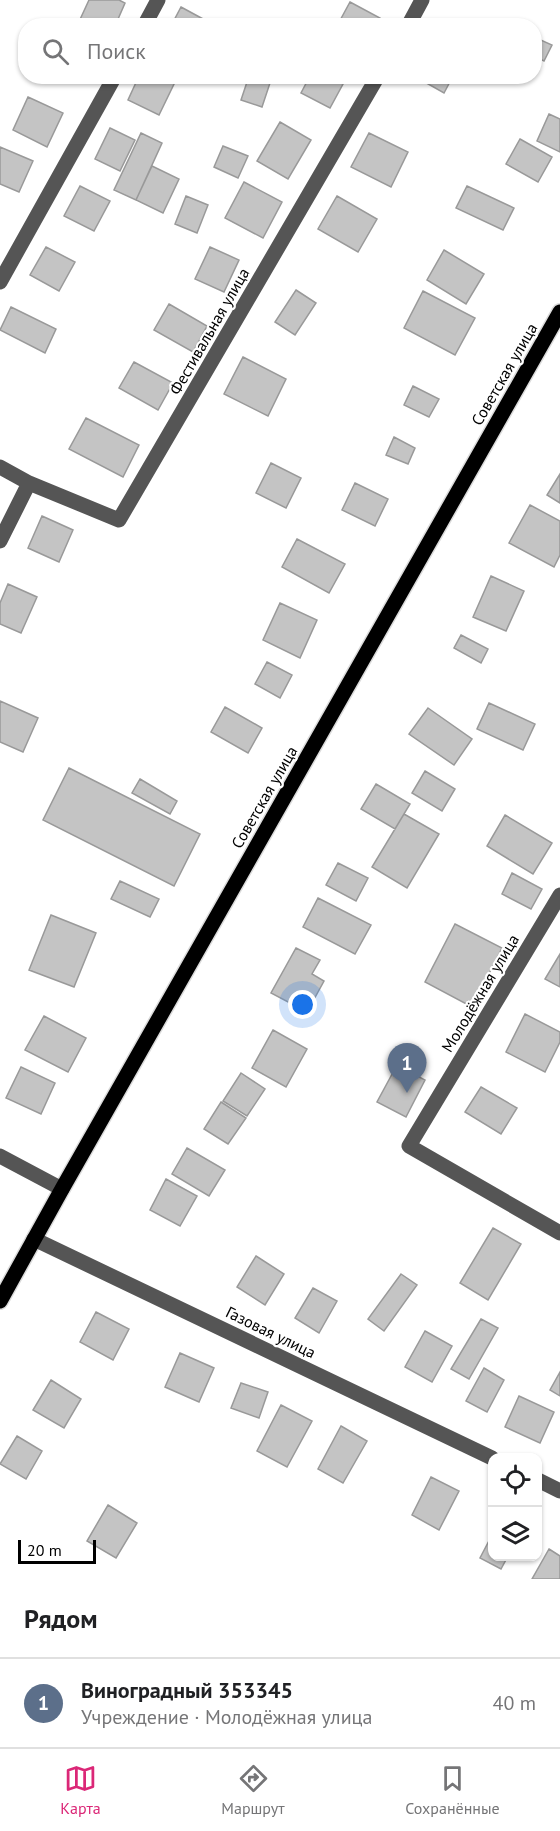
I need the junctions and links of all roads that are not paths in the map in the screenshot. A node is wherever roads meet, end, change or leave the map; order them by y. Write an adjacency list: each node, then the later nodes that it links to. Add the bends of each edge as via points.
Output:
1 (158, 0): 3 (street)
2 (422, 0): 4 (street)
3 (148, 18)
4 (412, 18)
5 (111, 84): 7 (street)
6 (373, 84): 10 (street, Фестивальная улица, via 119,520)
7 (0, 282)
8 (560, 312): 14 (main road, Советская улица)
9 (0, 466): 10 (street, Фестивальная улица)
10 (29, 483): 11 (street)
11 (0, 541)
12 (560, 895): 15 (street, Молодёжная улица, via 409,1146)
13 (0, 1156): 14 (street)
14 (62, 1189): 16 (main road, Советская улица)
15 (560, 1233)
16 (34, 1239): 17 (main road, Советская улица); 18 (street, Газовая улица)
17 (0, 1301)
18 (488, 1456)
19 (542, 1482): 20 (street)
20 (560, 1491)

